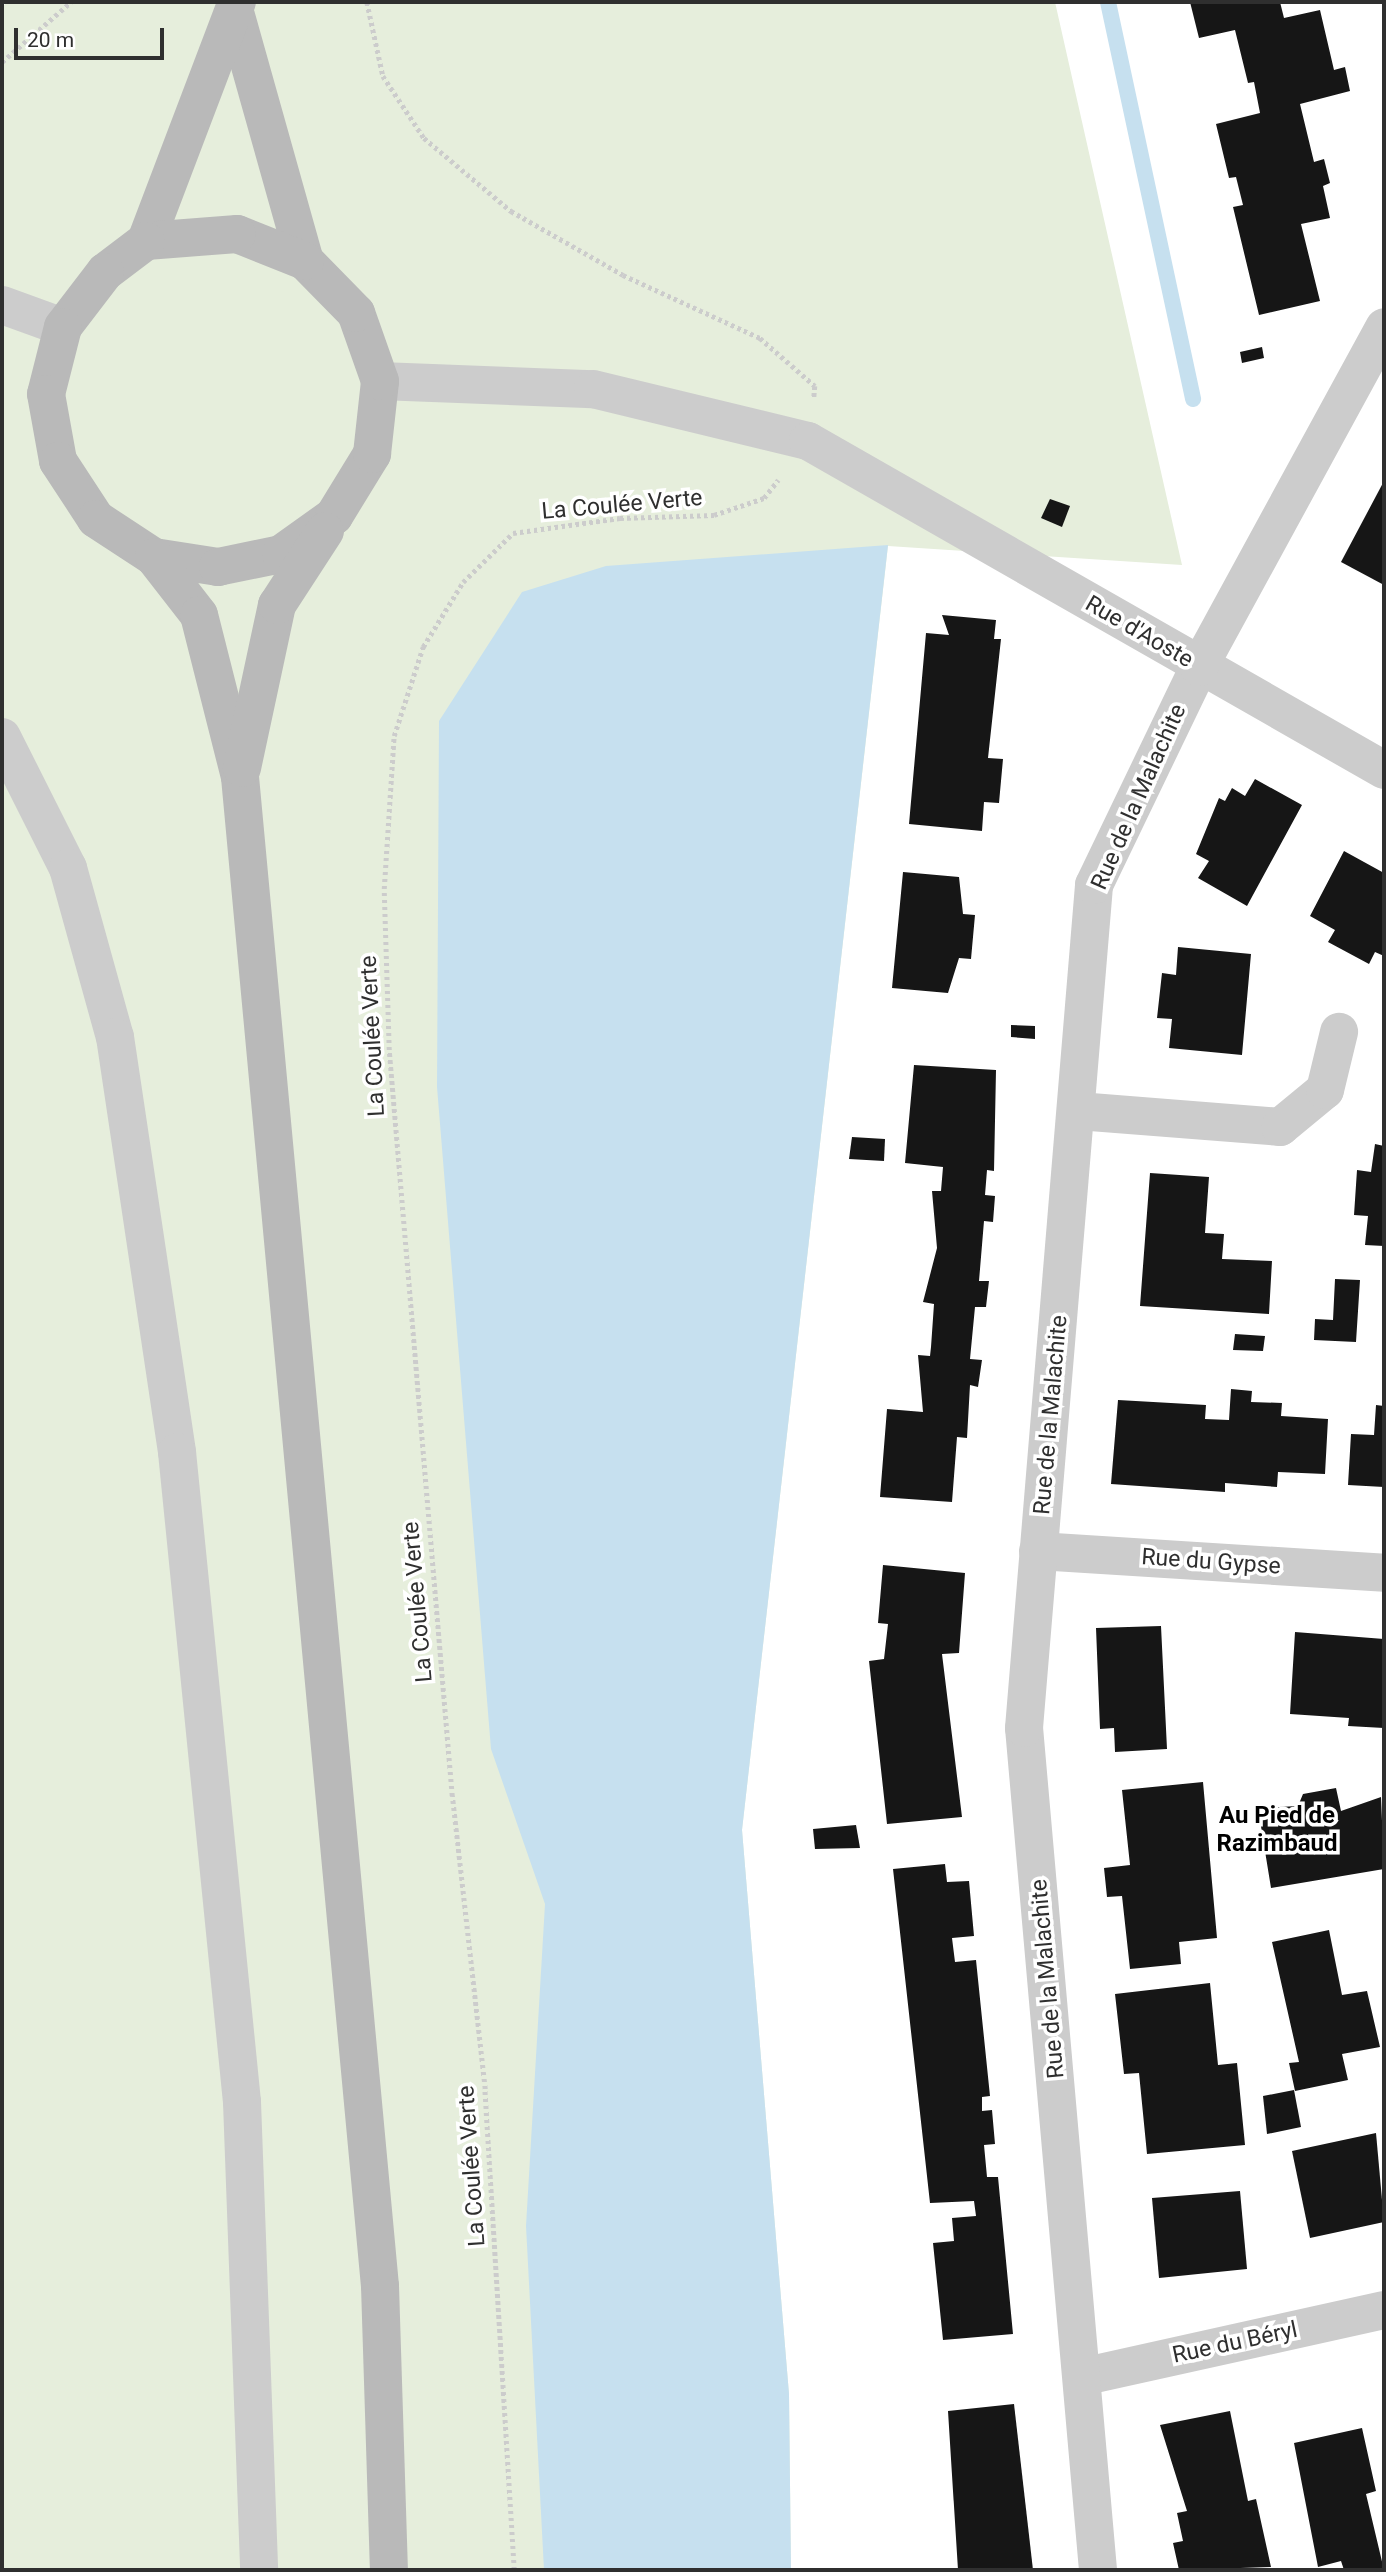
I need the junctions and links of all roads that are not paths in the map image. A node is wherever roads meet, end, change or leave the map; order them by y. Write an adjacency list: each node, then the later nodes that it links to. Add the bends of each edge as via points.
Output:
1 (236, 9): 2 (main road); 3 (main road)
2 (146, 241): 3 (main road, via 237,234); 5 (main road, via 105,272)
3 (306, 261): 7 (main road, via 356,313)
4 (2, 305): 5 (street)
5 (63, 327): 9 (main road, via 46,394 58,461 96,519)
6 (1384, 327): 10 (street, Rue de la Malachite)
7 (380, 382): 8 (main road, via 372,454); 10 (street, Rue d'Aoste, via 593,388 808,441)
8 (334, 516): 9 (main road, via 281,554 218,567); 13 (main road, via 277,605)
9 (154, 557): 13 (main road, via 199,615)
10 (1199, 667): 12 (street, Rue d'Aoste); 15 (street, Rue de la Malachite, via 1094,885)
11 (2, 737): 20 (street, via 68,868 115,1037 177,1452 242,2102)
12 (1384, 770)
13 (240, 777): 21 (main road, via 380,2286)
14 (1339, 1032): 15 (street, via 1325,1090 1280,1127)
15 (1079, 1111): 16 (street, Rue de la Malachite)
16 (1038, 1551): 17 (street, Rue du Gypse); 19 (street, Rue de la Malachite, via 1024,1728)
17 (1384, 1573)
18 (1384, 2310): 19 (street, Rue du Béryl)
19 (1086, 2376): 22 (street, Rue de la Malachite)
20 (259, 2570)
21 (388, 2570)
22 (1098, 2570)

